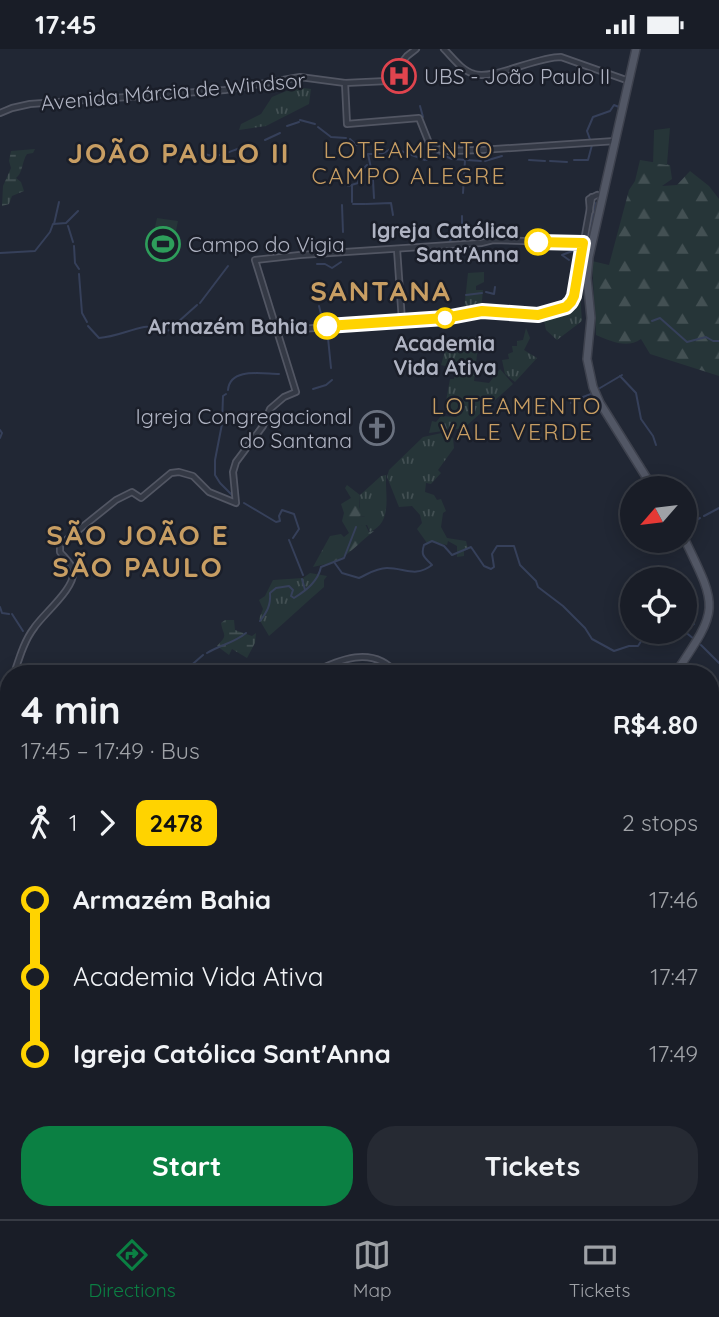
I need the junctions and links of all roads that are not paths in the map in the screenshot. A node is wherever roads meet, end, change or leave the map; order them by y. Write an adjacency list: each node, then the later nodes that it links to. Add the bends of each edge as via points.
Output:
1 (416, 49): 5 (street, Avenida Márcia de Windsor, via 387,81)
2 (444, 49): 4 (street, via 475,75 561,57)
3 (636, 49): 4 (main road)
4 (629, 81): 7 (main road)
5 (345, 83): 6 (street, Avenida Márcia de Windsor, via 297,77 220,91 30,104); 7 (street, via 347,124 419,118 431,148 478,150)
6 (0, 113)
7 (615, 141): 8 (main road)
8 (596, 199): 9 (street, via 588,204 591,212); 13 (main road, via 587,269 588,363 597,398)
9 (583, 243): 10 (street, via 495,239); 11 (street, via 574,296 562,309 529,316 482,311)
10 (397, 249): 11 (street); 12 (street, via 255,260)
11 (402, 321): 12 (street)
12 (278, 331): 15 (street, via 296,392 270,409 236,461 236,503 179,472 171,473 141,498 132,492 116,500 60,545 74,573 66,591 32,630)
13 (646, 476)
14 (693, 553): 18 (main road, via 712,585 717,609 708,632)
15 (17, 665)
16 (330, 665): 17 (street, via 360,656)
17 (387, 665)
18 (683, 665)

